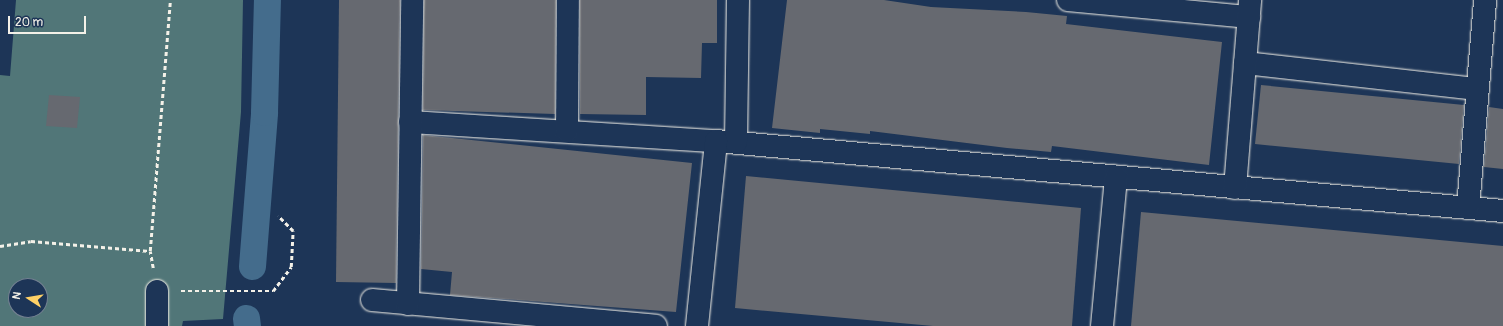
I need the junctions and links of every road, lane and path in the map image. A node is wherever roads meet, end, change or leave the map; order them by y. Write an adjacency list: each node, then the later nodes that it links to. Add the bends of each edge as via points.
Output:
1 (170, 0): 19 (path)
2 (412, 0): 10 (street)
3 (568, 0): 11 (street)
4 (738, 0): 12 (street)
5 (1068, 0): 7 (street)
6 (1485, 0): 9 (street)
7 (1249, 8): 8 (street)
8 (1245, 63): 9 (street); 14 (street)
9 (1478, 90): 15 (street)
10 (410, 122): 11 (street); 22 (street)
11 (567, 132): 12 (street)
12 (726, 142): 13 (street); 25 (street)
13 (1116, 177): 14 (street); 26 (street)
14 (1235, 188): 15 (street)
15 (1468, 208): 16 (street)
16 (1503, 211)
17 (278, 216): 20 (path, via 293,231 291,267 273,291)
18 (0, 246): 19 (path, via 31,241)
19 (150, 250): 20 (path)
20 (157, 291): 23 (street)
21 (372, 300): 22 (street)
22 (408, 304): 24 (street)
23 (157, 326)
24 (656, 326)
25 (696, 326)
26 (1102, 326)

